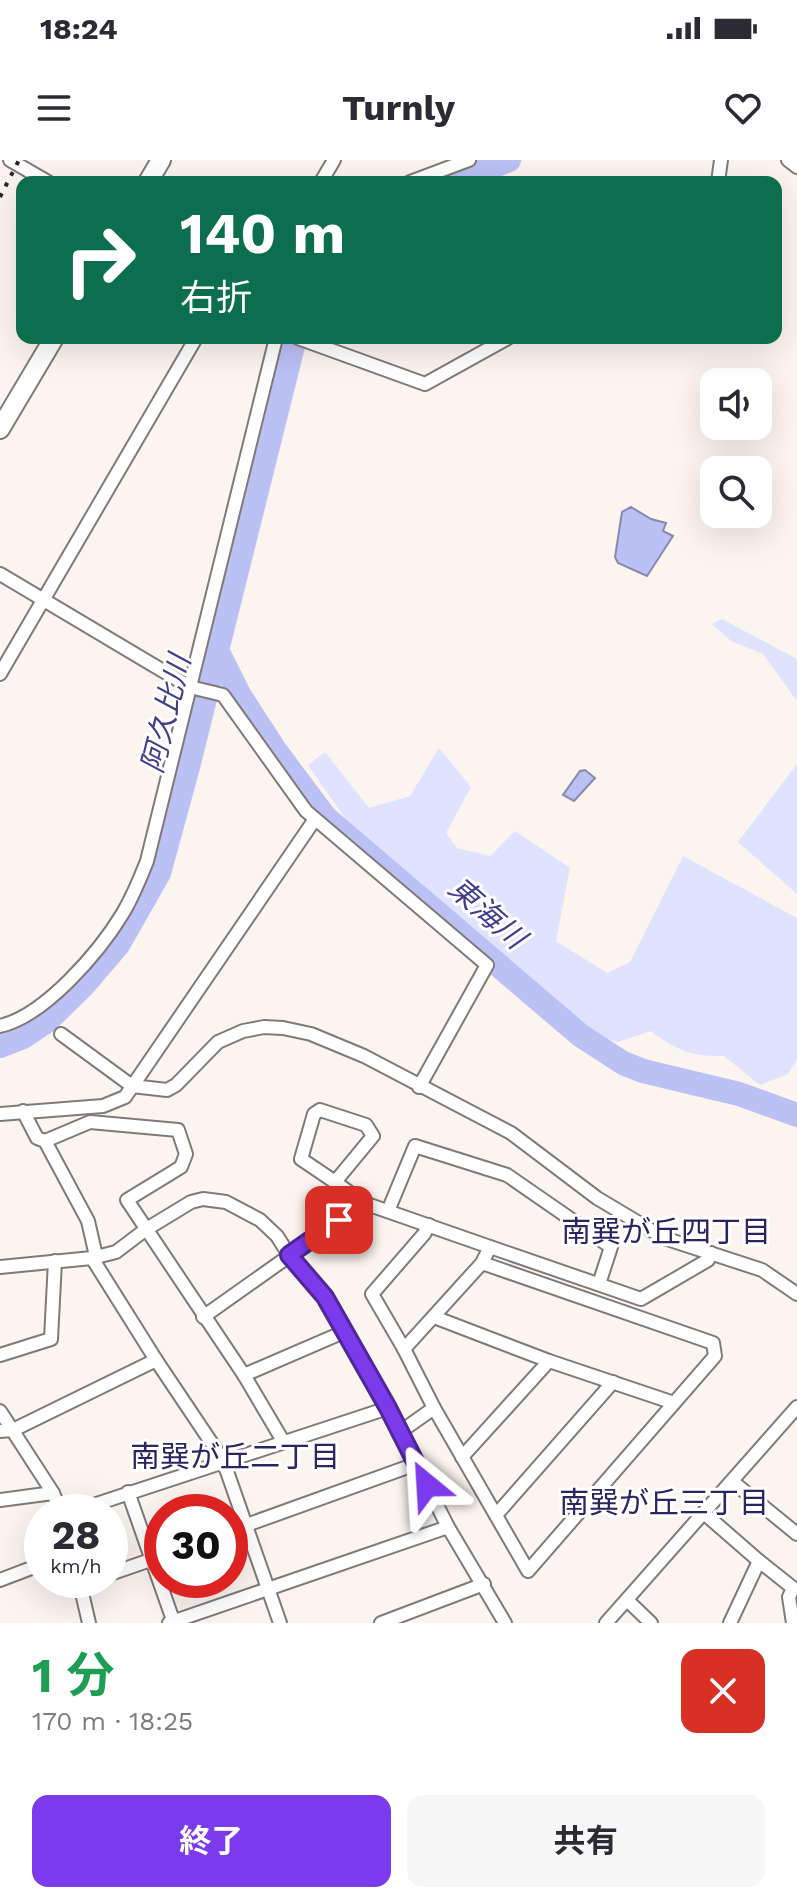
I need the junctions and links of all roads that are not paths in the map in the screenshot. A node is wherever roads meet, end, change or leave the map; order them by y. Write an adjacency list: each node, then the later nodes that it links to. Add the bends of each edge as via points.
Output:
1 (10, 160): 5 (street)
2 (469, 160): 6 (street)
3 (788, 160): 4 (street)
4 (797, 167)
5 (38, 176)
6 (426, 176)
7 (50, 344): 12 (main road)
8 (192, 344): 14 (street)
9 (275, 344): 16 (street)
10 (316, 344): 11 (street, via 425,384)
11 (497, 344)
12 (0, 429)
13 (0, 574): 14 (street)
14 (42, 602): 15 (street); 16 (street)
15 (0, 674)
16 (190, 687): 17 (street, via 223,695); 18 (street, via 147,861 123,912 69,979 23,1017)
17 (315, 819): 20 (street); 21 (street, via 487,965)
18 (0, 1026)
19 (61, 1034): 20 (street)
20 (132, 1086): 21 (street, via 167,1090 218,1042 264,1027 311,1034); 22 (street, via 118,1102 103,1106)
21 (419, 1087): 31 (street, via 511,1133 597,1198 664,1238)
22 (23, 1111): 23 (street); 24 (street, via 37,1138)
23 (0, 1114)
24 (45, 1141): 29 (street, via 90,1122 178,1130 186,1154 181,1167 127,1200); 33 (street, via 88,1221)
25 (335, 1182): 25 (street, via 373,1136 366,1125 320,1110 314,1114 301,1159); 26 (street)
26 (364, 1203): 27 (street); 32 (street)
27 (388, 1211): 28 (street); 37 (street, via 415,1146 493,1170 611,1247)
28 (429, 1225): 30 (street); 42 (street, via 372,1294)
29 (145, 1230): 32 (street, via 191,1202 214,1199 260,1220); 33 (street, via 116,1252); 39 (street)
30 (490, 1247): 35 (street); 37 (street)
31 (711, 1253): 37 (street, via 708,1260 641,1299); 38 (street, via 762,1270)
32 (289, 1255): 39 (street); 41 (street)
33 (94, 1257): 34 (street); 44 (street)
34 (55, 1261): 36 (street); 43 (street, via 51,1339)
35 (482, 1263): 40 (street); 48 (street, via 713,1343 715,1356)
36 (0, 1267)
37 (599, 1284)
38 (797, 1294)
39 (203, 1317): 46 (street)
40 (434, 1317): 42 (street); 45 (street)
41 (346, 1331): 46 (street); 50 (street)
42 (404, 1349): 51 (street)
43 (0, 1355)
44 (156, 1360): 53 (street); 57 (street)
45 (549, 1361): 47 (street); 56 (street)
46 (244, 1375): 55 (street)
47 (613, 1382): 48 (street); 66 (street)
48 (674, 1403): 66 (street, via 528,1571)
49 (797, 1407): 59 (street)
50 (388, 1408): 54 (street); 55 (street)
51 (434, 1408): 54 (street); 56 (street)
52 (0, 1411): 53 (street)
53 (7, 1430): 61 (street)
54 (400, 1432): 58 (street)
55 (283, 1441): 57 (street)
56 (462, 1457): 66 (street)
57 (223, 1460): 60 (street); 63 (street)
58 (416, 1464): 67 (street); 68 (street)
59 (733, 1482): 65 (street); 71 (street)
60 (128, 1492): 62 (street); 69 (street)
61 (53, 1493): 64 (street)
62 (122, 1494)
63 (235, 1494)
64 (0, 1500)
65 (705, 1514): 72 (street); 80 (street)
66 (496, 1515)
67 (248, 1524)
68 (448, 1527): 75 (street); 77 (street)
69 (144, 1528)
70 (248, 1531): 77 (street)
71 (797, 1534)
72 (759, 1561): 76 (street); 88 (street)
73 (24, 1571): 74 (street)
74 (0, 1580)
75 (484, 1584): 84 (street); 85 (street)
76 (795, 1584): 89 (street, via 789,1597)
77 (268, 1590): 82 (street); 83 (street)
78 (86, 1598): 81 (street)
79 (166, 1598): 82 (street)
80 (627, 1600): 86 (street); 87 (street)
81 (89, 1623)
82 (172, 1623)
83 (280, 1623)
84 (381, 1623)
85 (505, 1623)
86 (606, 1623)
87 (651, 1623)
88 (730, 1623)
89 (793, 1623)

